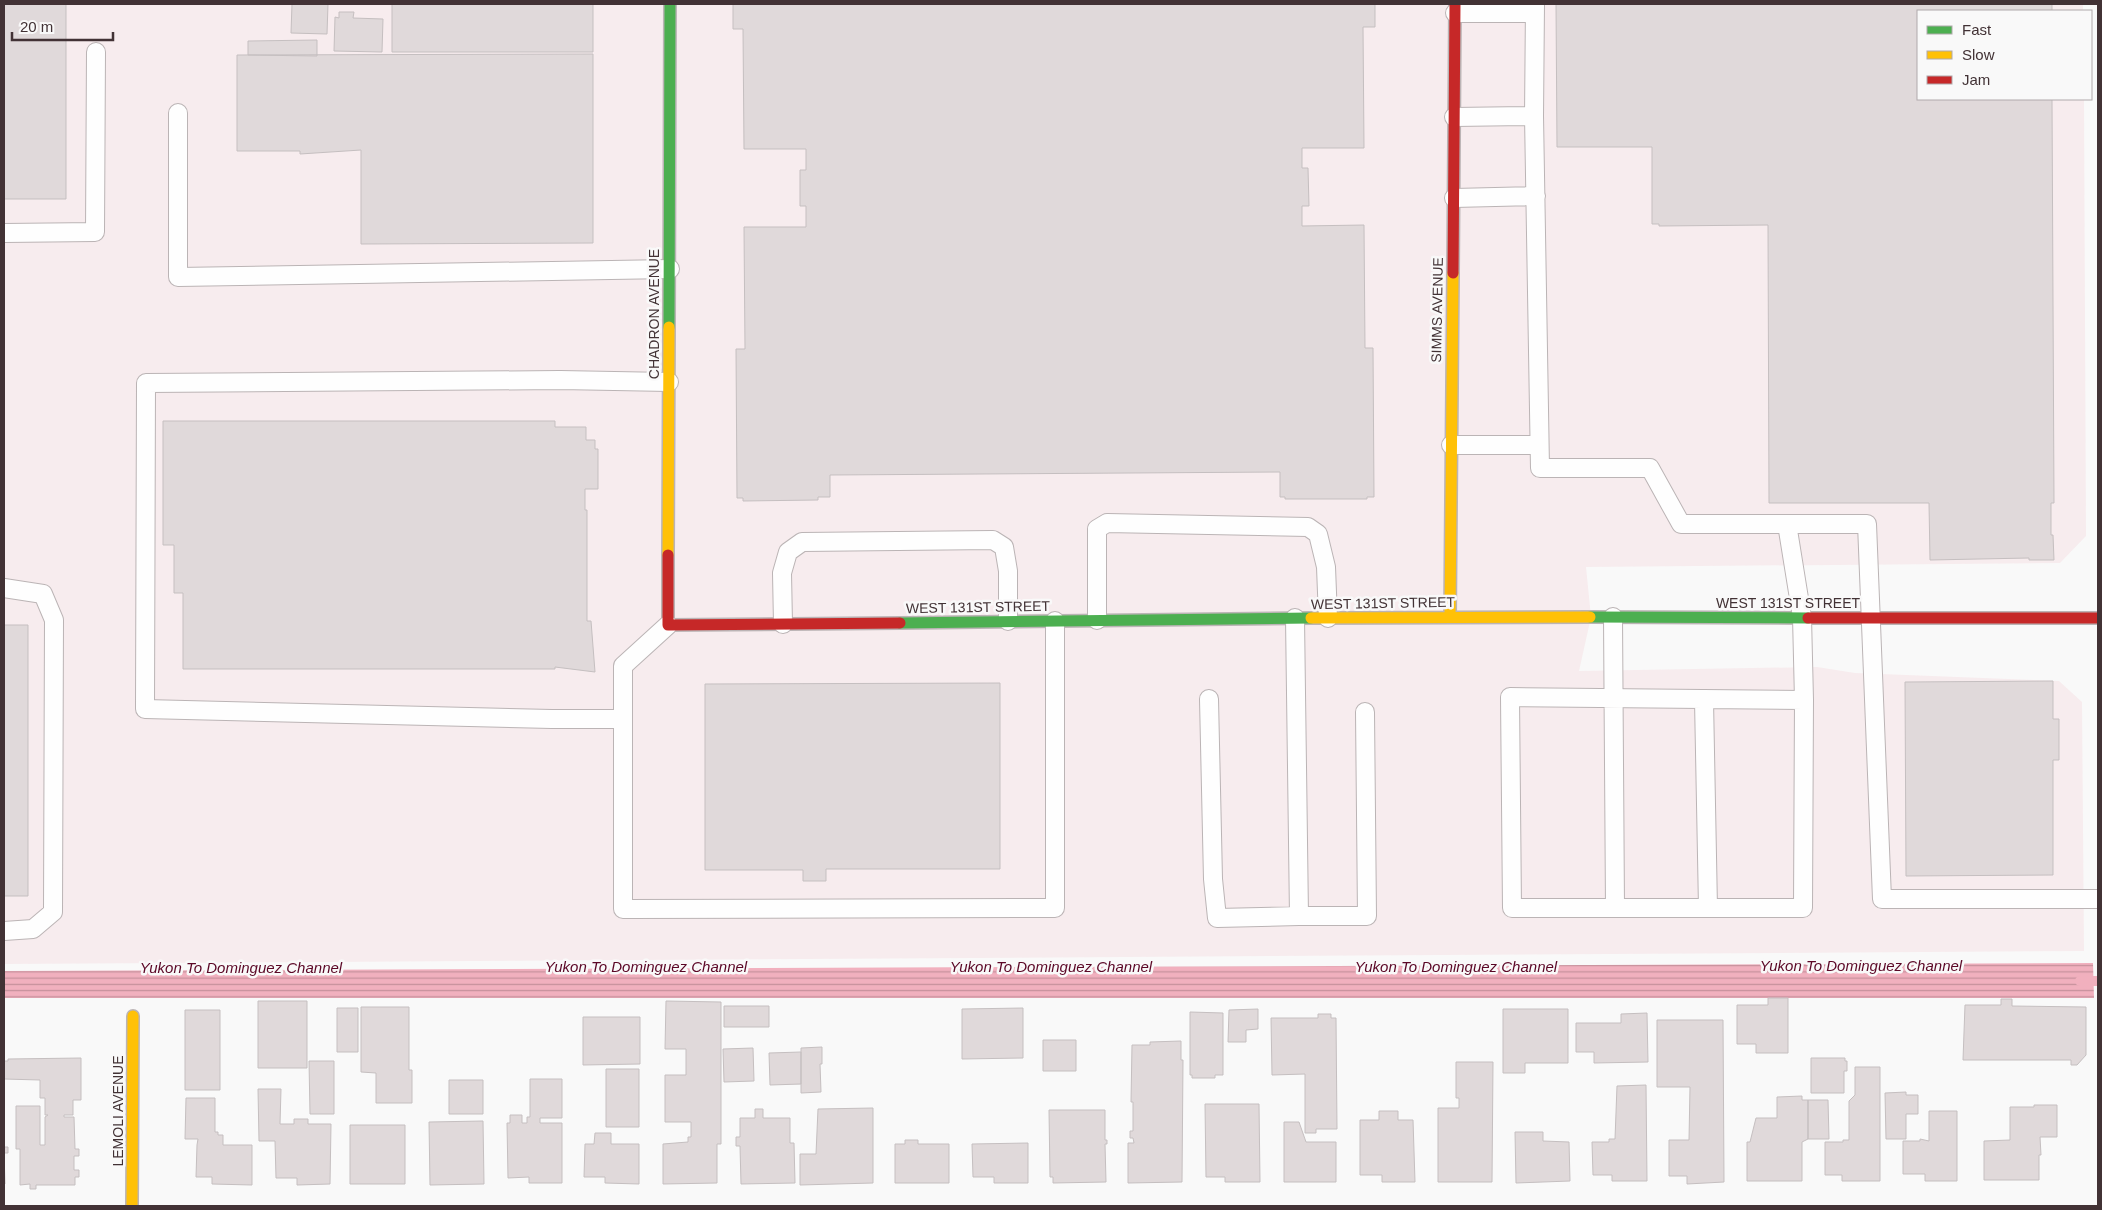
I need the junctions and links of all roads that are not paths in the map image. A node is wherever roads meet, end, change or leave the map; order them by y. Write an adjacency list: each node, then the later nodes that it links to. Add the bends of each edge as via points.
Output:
1 (670, 4): 11 (street, CHADRON AVENUE)
2 (1455, 8): 3 (lane); 7 (street, SIMMS AVENUE)
3 (1535, 8): 6 (lane)
4 (96, 52): 10 (lane, via 95,232)
5 (178, 113): 11 (lane, via 178,277)
6 (1534, 116): 7 (lane); 8 (lane)
7 (1454, 117): 9 (street, SIMMS AVENUE)
8 (1536, 196): 9 (lane); 14 (lane)
9 (1454, 198): 13 (street, SIMMS AVENUE)
10 (4, 233)
11 (670, 269): 12 (street, CHADRON AVENUE)
12 (669, 382): 28 (street, CHADRON AVENUE); 34 (lane, via 146,383 145,709)
13 (1451, 445): 14 (lane); 17 (street, SIMMS AVENUE)
14 (1539, 445): 15 (lane, via 1540,468 1650,468 1681,524)
15 (1787, 524): 19 (lane); 22 (lane, via 1867,524)
16 (4, 588): 39 (lane, via 43,594 54,620 53,912 33,929)
17 (1450, 617): 18 (street, WEST 131ST STREET); 21 (street, WEST 131ST STREET)
18 (1613, 617): 19 (street, WEST 131ST STREET); 30 (lane)
19 (1802, 617): 22 (street, WEST 131ST STREET); 32 (lane)
20 (1295, 618): 21 (street, WEST 131ST STREET); 24 (street, WEST 131ST STREET); 38 (lane)
21 (1328, 618): 24 (lane, via 1326,567 1318,534 1308,526 1107,523 1097,529)
22 (1871, 618): 23 (street, WEST 131ST STREET); 35 (lane, via 1882,899)
23 (2098, 618)
24 (1097, 620): 26 (street, WEST 131ST STREET)
25 (1008, 621): 26 (street, WEST 131ST STREET); 27 (street, WEST 131ST STREET); 27 (lane, via 1008,570 1004,547 993,540 802,542 788,552 782,573)
26 (1055, 621): 34 (lane, via 1055,908 623,909)
27 (783, 624): 28 (street, WEST 131ST STREET)
28 (668, 625): 34 (lane, via 623,666)
29 (1210, 699): 38 (lane, via 1216,918)
30 (1612, 699): 31 (lane); 36 (lane); 36 (lane, via 1510,698 1512,908)
31 (1704, 700): 32 (lane); 37 (lane)
32 (1804, 700): 37 (lane, via 1803,908)
33 (1365, 712): 38 (lane, via 1367,916)
34 (623, 719)
35 (2098, 899)
36 (1615, 908): 37 (lane)
37 (1708, 908)
38 (1299, 916)
39 (4, 931)
40 (133, 1016): 41 (street, LEMOLI AVENUE)
41 (132, 1206)

